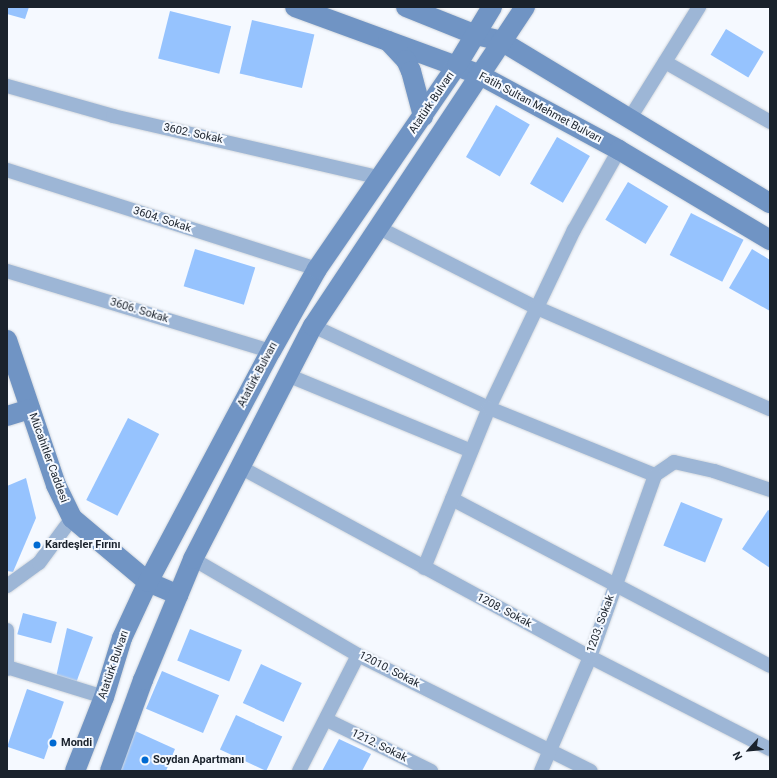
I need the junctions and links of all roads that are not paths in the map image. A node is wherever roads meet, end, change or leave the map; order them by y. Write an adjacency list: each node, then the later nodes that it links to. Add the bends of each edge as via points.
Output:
1 (295, 7): 7 (main road, Fatih Sultan Mehmet Bulvarı)
2 (406, 7): 6 (main road)
3 (492, 7): 6 (main road, Atatürk Bulvarı)
4 (525, 7): 8 (main road, Atatürk Bulvarı)
5 (700, 7): 9 (street)
6 (476, 35): 8 (main road); 10 (main road, Atatürk Bulvarı)
7 (385, 39): 10 (main road, Fatih Sultan Mehmet Bulvarı); 13 (main road, via 406,60 415,82)
8 (501, 41): 11 (main road, Atatürk Bulvarı); 14 (main road)
9 (665, 62): 14 (street); 15 (street)
10 (457, 66): 11 (main road, Fatih Sultan Mehmet Bulvarı); 13 (main road, Atatürk Bulvarı)
11 (478, 74): 16 (main road, Fatih Sultan Mehmet Bulvarı); 20 (main road, Atatürk Bulvarı)
12 (7, 86): 18 (street, 3602. Sokak, via 113,116)
13 (423, 116): 18 (main road, Atatürk Bulvarı)
14 (630, 118): 19 (main road)
15 (770, 122)
16 (620, 150): 21 (main road, Fatih Sultan Mehmet Bulvarı); 24 (street, via 574,230)
17 (7, 170): 22 (street, 3604. Sokak)
18 (381, 178): 22 (main road, Atatürk Bulvarı)
19 (770, 203)
20 (379, 228): 24 (street); 25 (main road, Atatürk Bulvarı)
21 (770, 240)
22 (317, 269): 27 (main road, Atatürk Bulvarı)
23 (7, 271): 27 (street, 3606. Sokak)
24 (535, 307): 29 (street); 30 (street)
25 (313, 326): 28 (main road, Atatürk Bulvarı); 29 (street)
26 (7, 340): 31 (main road, Mücahitler Caddesi)
27 (270, 351): 41 (main road, Atatürk Bulvarı)
28 (286, 375): 33 (street); 34 (main road, Atatürk Bulvarı)
29 (489, 408): 33 (street); 35 (street)
30 (770, 409)
31 (30, 410): 32 (main road); 38 (main road, Mücahitler Caddesi, via 56,485)
32 (7, 416)
33 (471, 451): 37 (street)
34 (240, 467): 39 (main road, Atatürk Bulvarı); 40 (street, 1208. Sokak)
35 (655, 475): 36 (street, via 674,462 714,471); 42 (street, 1203. Sokak)
36 (770, 490)
37 (452, 499): 40 (street); 42 (street)
38 (72, 518): 41 (main road, Mücahitler Caddesi); 43 (street, via 39,563)
39 (192, 559): 44 (main road, Atatürk Bulvarı); 46 (street, 12010. Sokak)
40 (424, 568): 47 (street, 1208. Sokak)
41 (148, 582): 44 (main road, Mücahitler Caddesi); 50 (main road, Atatürk Bulvarı, via 122,638)
42 (616, 585): 47 (street, 1203. Sokak); 48 (street)
43 (7, 586)
44 (178, 595): 55 (main road, Atatürk Bulvarı)
45 (7, 630): 49 (street)
46 (358, 654): 51 (street); 53 (street, 12010. Sokak)
47 (590, 657): 52 (street, 1208. Sokak); 53 (street, 1203. Sokak)
48 (770, 666)
49 (7, 667): 50 (street)
50 (104, 697): 54 (main road, Atatürk Bulvarı)
51 (327, 720): 56 (street); 57 (street, 1212. Sokak)
52 (770, 749)
53 (550, 750): 58 (street, 1203. Sokak); 59 (street, 12010. Sokak)
54 (76, 771)
55 (110, 771)
56 (299, 771)
57 (431, 771)
58 (541, 771)
59 (591, 771)

